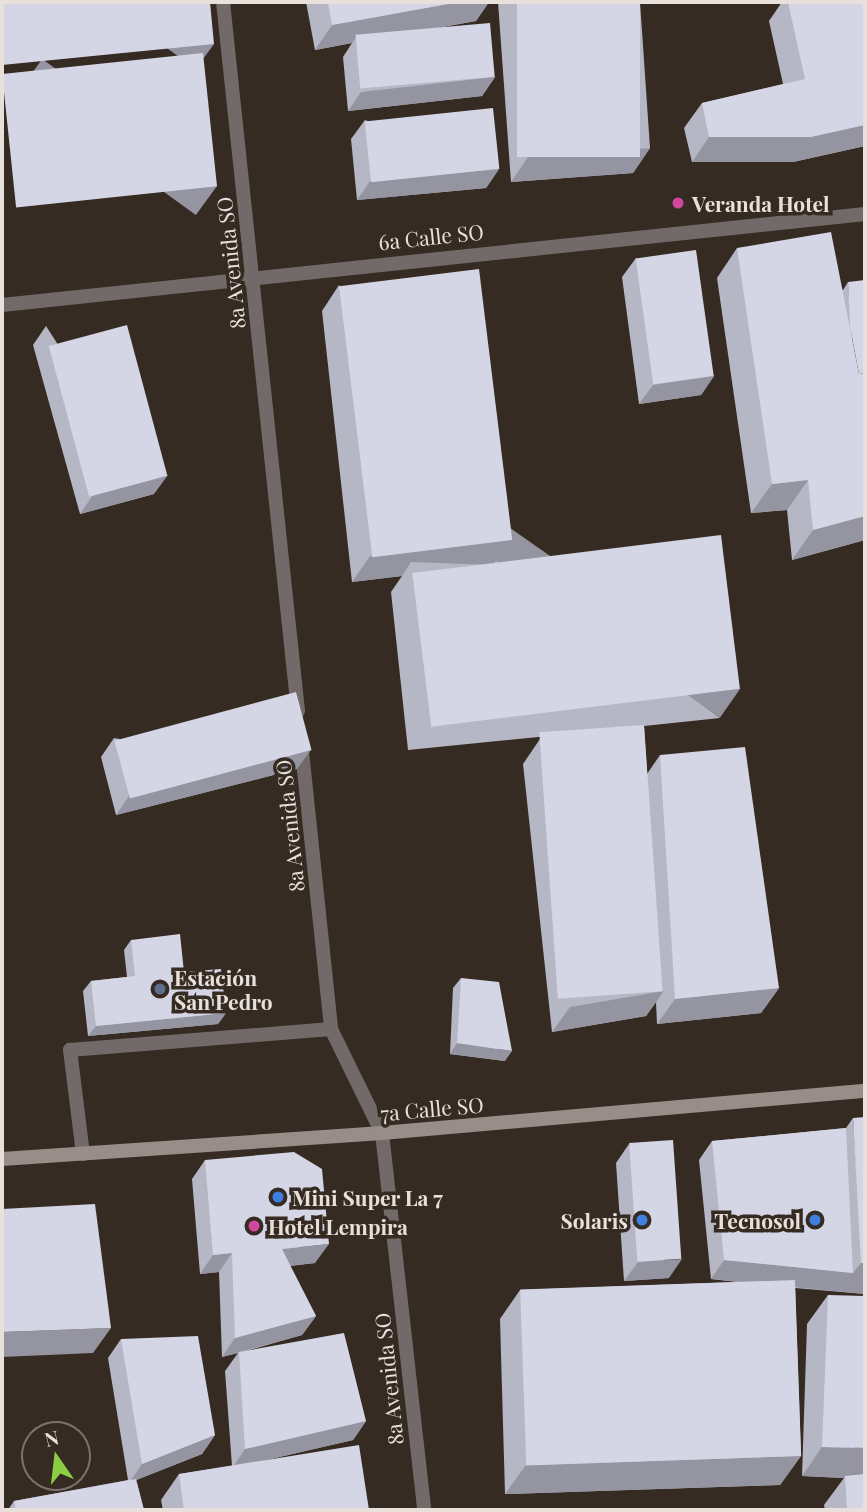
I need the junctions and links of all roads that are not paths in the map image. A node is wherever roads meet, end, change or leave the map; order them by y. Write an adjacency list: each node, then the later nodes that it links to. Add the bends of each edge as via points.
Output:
1 (223, 2): 3 (street, 8a Avenida SO)
2 (865, 214): 3 (street, 6a Calle SO)
3 (253, 276): 4 (street, 6a Calle SO); 5 (street, 8a Avenida SO)
4 (2, 305)
5 (331, 1029): 7 (street, 8a Avenida SO); 8 (street, via 70,1050)
6 (865, 1091): 7 (main road, 7a Calle SO)
7 (382, 1133): 8 (main road, 7a Calle SO); 10 (street, 8a Avenida SO)
8 (83, 1154): 9 (main road, 7a Calle SO)
9 (2, 1159)
10 (424, 1510)

